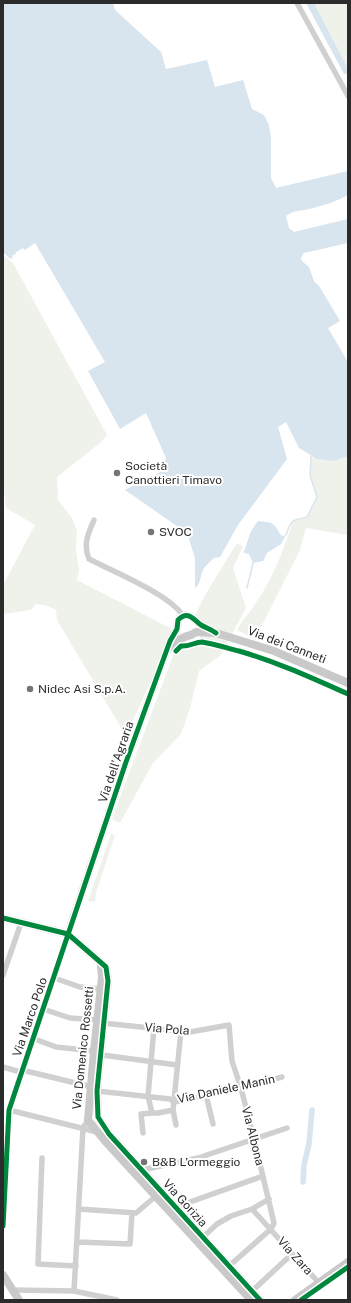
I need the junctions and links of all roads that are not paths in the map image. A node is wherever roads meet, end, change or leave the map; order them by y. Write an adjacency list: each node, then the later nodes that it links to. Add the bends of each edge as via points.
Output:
1 (297, 3): 2 (street)
2 (348, 96)
3 (94, 520): 4 (street, via 86,539 85,548 89,559 162,597 179,611)
4 (181, 618): 5 (street, via 191,616); 6 (street, Via dell'Agraria)
5 (197, 622): 7 (street, Via dei Canneti); 8 (street, via 198,627)
6 (176, 629): 8 (street, via 180,633); 9 (street, Via dell'Agraria)
7 (216, 633): 8 (street, Via dei Canneti); 10 (street, Via dei Canneti, via 274,651)
8 (192, 634): 9 (street, via 176,641)
9 (168, 648): 13 (street, Via dell'Agraria, via 126,762)
10 (348, 683)
11 (3, 918): 12 (street)
12 (21, 923): 13 (street); 15 (street)
13 (68, 934): 14 (street); 16 (street, Via Marco Polo)
14 (101, 963): 17 (street, Via Domenico Rossetti); 19 (street, Via Domenico Rossetti, via 108,972)
15 (3, 975)
16 (54, 978): 17 (street, via 80,987); 18 (street, Via Marco Polo)
17 (101, 989): 19 (street, Via Domenico Rossetti)
18 (43, 1008): 19 (street, Via Pola, via 70,1018); 23 (street, Via Marco Polo)
19 (100, 1022): 21 (street, Via Pola); 24 (street, Via Domenico Rossetti); 25 (street, Via Domenico Rossetti)
20 (229, 1025): 22 (street, Via Pola, via 190,1032); 31 (street, Via Albona, via 232,1061)
21 (154, 1028): 22 (street, Via Pola); 26 (street)
22 (181, 1031): 27 (street)
23 (32, 1038): 24 (street, via 56,1047); 29 (street, Via Marco Polo)
24 (94, 1051): 32 (street, Via Domenico Rossetti)
25 (102, 1055): 26 (street); 32 (street, Via Domenico Rossetti)
26 (151, 1062): 27 (street); 34 (street)
27 (177, 1065): 35 (street)
28 (3, 1068): 29 (street, Via Daniele Manin)
29 (21, 1072): 32 (street, Via Daniele Manin, via 26,1071); 36 (street, Via Marco Polo)
30 (282, 1077): 31 (street, Via Daniele Manin)
31 (241, 1088): 33 (street, Via Daniele Manin); 47 (street, Via Albona)
32 (94, 1089): 34 (street, Via Daniele Manin); 39 (street, Via Domenico Rossetti); 40 (street, Via Domenico Rossetti)
33 (206, 1095): 35 (street, Via Daniele Manin); 41 (street)
34 (148, 1096): 35 (street, Via Daniele Manin, via 170,1099); 38 (street)
35 (174, 1102): 37 (street)
36 (9, 1110): 43 (street); 51 (street, Via Marco Polo)
37 (173, 1110): 38 (street); 42 (street)
38 (152, 1113): 46 (street, via 141,1114)
39 (98, 1117): 49 (street, Via Gorizia, via 109,1134)
40 (88, 1120): 43 (street, Via Domenico Rossetti); 45 (street, Via Gorizia)
41 (213, 1124)
42 (176, 1125)
43 (83, 1128): 45 (street); 55 (street, Via Domenico Rossetti)
44 (287, 1128): 47 (street)
45 (97, 1132): 52 (street, Via Gorizia)
46 (143, 1133)
47 (254, 1138): 49 (street, via 198,1158); 50 (street, Via Albona)
48 (42, 1158): 64 (street, via 38,1264)
49 (142, 1170): 54 (street, Via Gorizia)
50 (263, 1176): 53 (street, Via Albona); 54 (street)
51 (4, 1191): 58 (street, Via Marco Polo)
52 (156, 1196): 57 (street, via 136,1214); 72 (street, Via Gorizia)
53 (269, 1199): 56 (street); 59 (street, Via Zara, via 274,1223)
54 (176, 1207): 60 (street, Via Gorizia)
55 (79, 1209): 57 (street); 61 (street, Via Domenico Rossetti)
56 (252, 1209): 59 (street, Via Zara); 60 (street, via 230,1216)
57 (132, 1213): 61 (street, via 130,1244)
58 (3, 1226)
59 (271, 1229): 62 (street, Via Zara); 65 (street)
60 (203, 1237): 65 (street, Via Gorizia)
61 (77, 1242): 64 (street, Via Domenico Rossetti)
62 (292, 1254): 67 (street, Via Zara); 69 (street)
63 (348, 1262): 67 (street)
64 (76, 1266): 68 (street, Via Domenico Rossetti)
65 (229, 1266): 69 (street, Via Gorizia)
66 (3, 1275): 70 (street)
67 (319, 1283): 74 (street)
68 (74, 1291): 70 (street); 71 (street)
69 (252, 1291): 73 (street, Via Gorizia)
70 (16, 1296)
71 (117, 1300)
72 (251, 1300)
73 (260, 1300)
74 (295, 1300)

